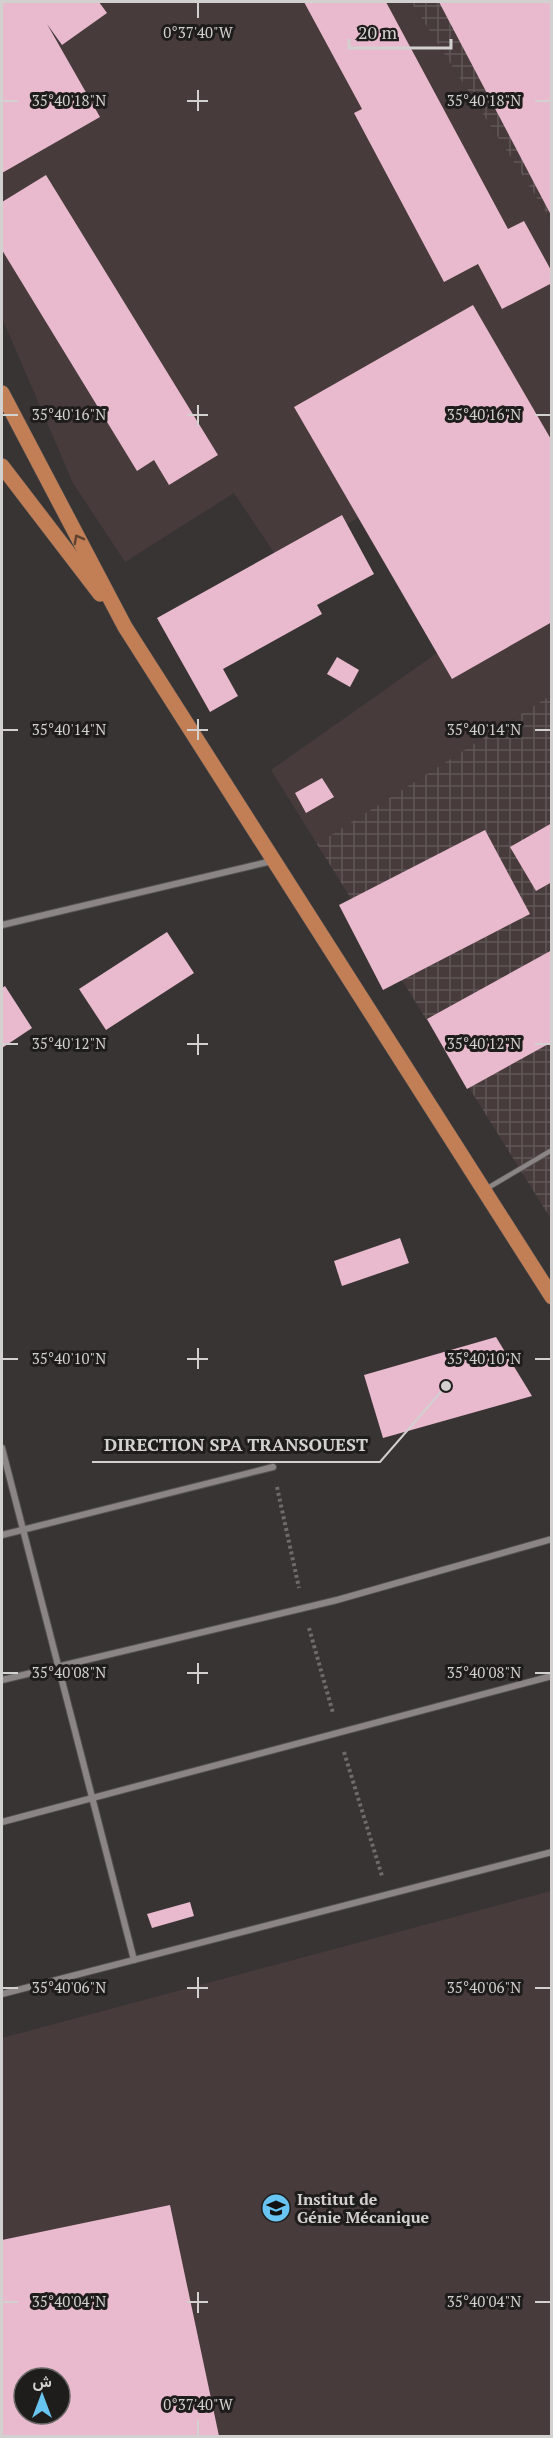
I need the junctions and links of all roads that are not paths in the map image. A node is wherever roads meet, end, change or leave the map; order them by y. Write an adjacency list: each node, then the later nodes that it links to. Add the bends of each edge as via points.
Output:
1 (2, 393): 3 (main road, one-way to 1)
2 (2, 466): 3 (main road)
3 (125, 627): 4 (main road)
4 (274, 861): 5 (street); 7 (main road)
5 (2, 925)
6 (552, 1150): 7 (lane)
7 (484, 1190): 8 (main road)
8 (552, 1297)
9 (2, 1448): 11 (street)
10 (273, 1467): 11 (street)
11 (24, 1530): 12 (street); 14 (street)
12 (2, 1535)
13 (552, 1539): 14 (street, via 303,1608)
14 (59, 1666): 16 (street); 17 (street)
15 (552, 1676): 17 (street)
16 (2, 1680)
17 (92, 1798): 18 (street); 20 (street)
18 (2, 1822)
19 (552, 1852): 20 (street)
20 (134, 1960): 21 (street)
21 (2, 1994)

